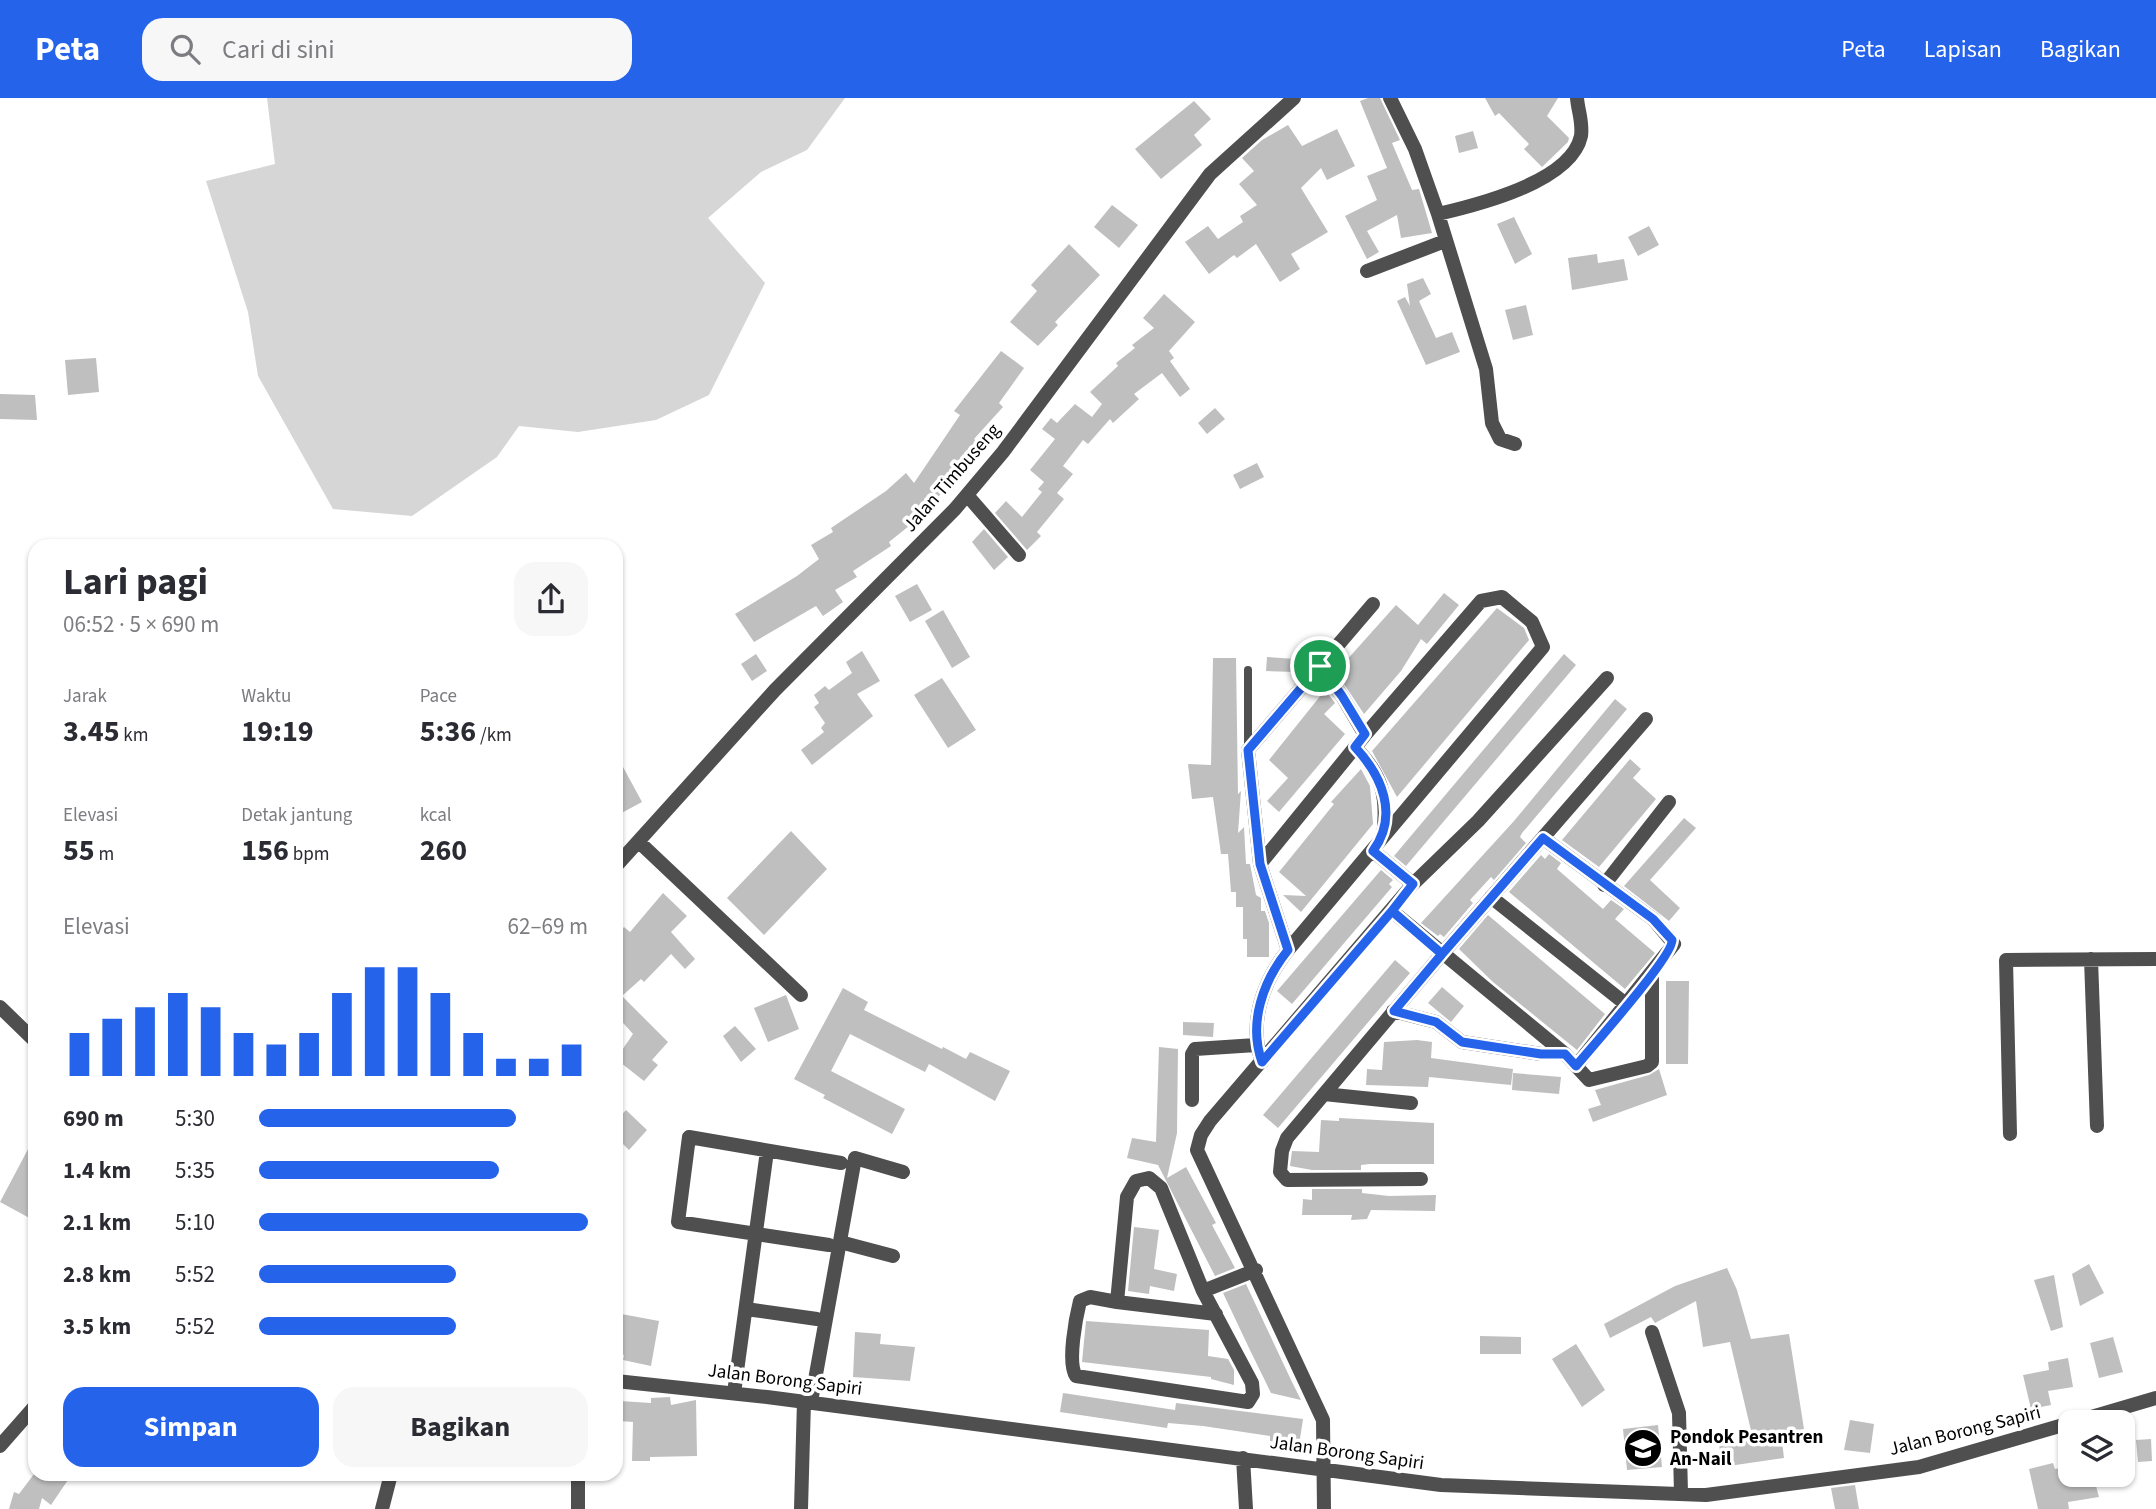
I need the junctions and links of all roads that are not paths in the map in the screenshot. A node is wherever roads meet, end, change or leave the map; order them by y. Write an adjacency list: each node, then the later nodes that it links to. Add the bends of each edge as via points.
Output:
1 (1294, 98): 8 (street, Jalan Timbuseng, via 1210,174)
2 (1390, 98): 4 (street, via 1415,149)
3 (1577, 98): 4 (street, via 1580,137 1566,161 1542,178 1493,199)
4 (1438, 214): 5 (street)
5 (1445, 241): 6 (street); 7 (street, via 1486,369 1492,423 1500,439)
6 (1367, 271)
7 (1515, 444)
8 (967, 495): 9 (street); 21 (street, Jalan Timbuseng, via 775,690)
9 (1019, 555)
10 (1373, 604): 11 (street)
11 (1320, 666): 15 (street); 17 (street)
12 (1248, 670): 17 (lane)
13 (1607, 678): 25 (street, via 1478,821)
14 (1646, 719): 20 (street)
15 (1365, 734): 16 (street); 19 (street, via 1481,601 1502,597 1532,622 1543,647)
16 (1355, 747): 19 (street, via 1379,777 1386,818); 24 (street)
17 (1248, 750): 24 (street)
18 (1669, 802): 26 (street)
19 (1383, 837): 22 (street)
20 (1543, 838): 26 (street); 27 (street)
21 (639, 842): 23 (street, Jalan Timbuseng); 34 (street)
22 (1373, 851): 25 (street); 29 (street)
23 (623, 859)
24 (1260, 864): 29 (street)
25 (1413, 884): 28 (street)
26 (1604, 885): 33 (street, via 1653,919 1672,940 1670,951)
27 (1491, 897): 30 (street); 35 (street)
28 (1392, 911): 30 (street); 41 (street)
29 (1288, 950): 39 (street, via 1263,987)
30 (1442, 954): 37 (street); 40 (street)
31 (2091, 959): 32 (street); 46 (street); 47 (street, via 2006,960)
32 (2156, 959)
33 (1652, 975): 35 (street); 42 (street, via 1652,1062 1594,1080 1584,1077)
34 (801, 995)
35 (1627, 1005): 42 (street)
36 (0, 1007): 38 (street)
37 (1394, 1011): 40 (street, via 1436,1022 1462,1042); 43 (street)
38 (28, 1034)
39 (1256, 1045): 41 (street); 44 (street, via 1195,1049)
40 (1565, 1054): 42 (street)
41 (1262, 1062): 55 (street, via 1210,1121 1197,1150)
42 (1576, 1066)
43 (1324, 1094): 45 (street); 51 (street, via 1284,1144 1280,1172 1284,1179)
44 (1192, 1100)
45 (1411, 1103)
46 (2097, 1126)
47 (2010, 1134)
48 (767, 1151): 49 (street); 52 (street); 52 (street, via 690,1137 678,1222)
49 (841, 1163)
50 (903, 1171): 53 (street, via 855,1158)
51 (1421, 1180)
52 (756, 1233): 53 (street); 58 (street)
53 (834, 1244): 54 (street); 65 (street)
54 (892, 1256)
55 (1256, 1270): 56 (street); 71 (street, via 1323,1420)
56 (1203, 1292): 57 (street, via 1161,1188 1143,1178 1132,1185 1127,1197); 59 (street)
57 (1117, 1302): 59 (street); 59 (street, via 1090,1297 1080,1301 1071,1362 1076,1376 1248,1402 1252,1383)
58 (746, 1309): 60 (street); 63 (street)
59 (1216, 1314)
60 (817, 1319)
61 (1652, 1332): 74 (street, via 1679,1413)
62 (623, 1382): 63 (street, Jalan Borong Sapiri)
63 (734, 1393): 65 (street, Jalan Borong Sapiri)
64 (2156, 1398): 66 (street, Jalan Borong Sapiri)
65 (808, 1402): 70 (street, Jalan Borong Sapiri); 77 (street)
66 (2115, 1410)
67 (28, 1414): 69 (street)
68 (2058, 1427): 74 (street, Jalan Borong Sapiri, via 1919,1467 1706,1494)
69 (0, 1446)
70 (1243, 1458): 71 (street, Jalan Borong Sapiri); 78 (street)
71 (1322, 1469): 74 (street, Jalan Borong Sapiri, via 1441,1485); 79 (street)
72 (389, 1481): 75 (street)
73 (578, 1481): 76 (street)
74 (1681, 1493)
75 (382, 1509)
76 (578, 1509)
77 (800, 1509)
78 (1246, 1509)
79 (1324, 1509)

